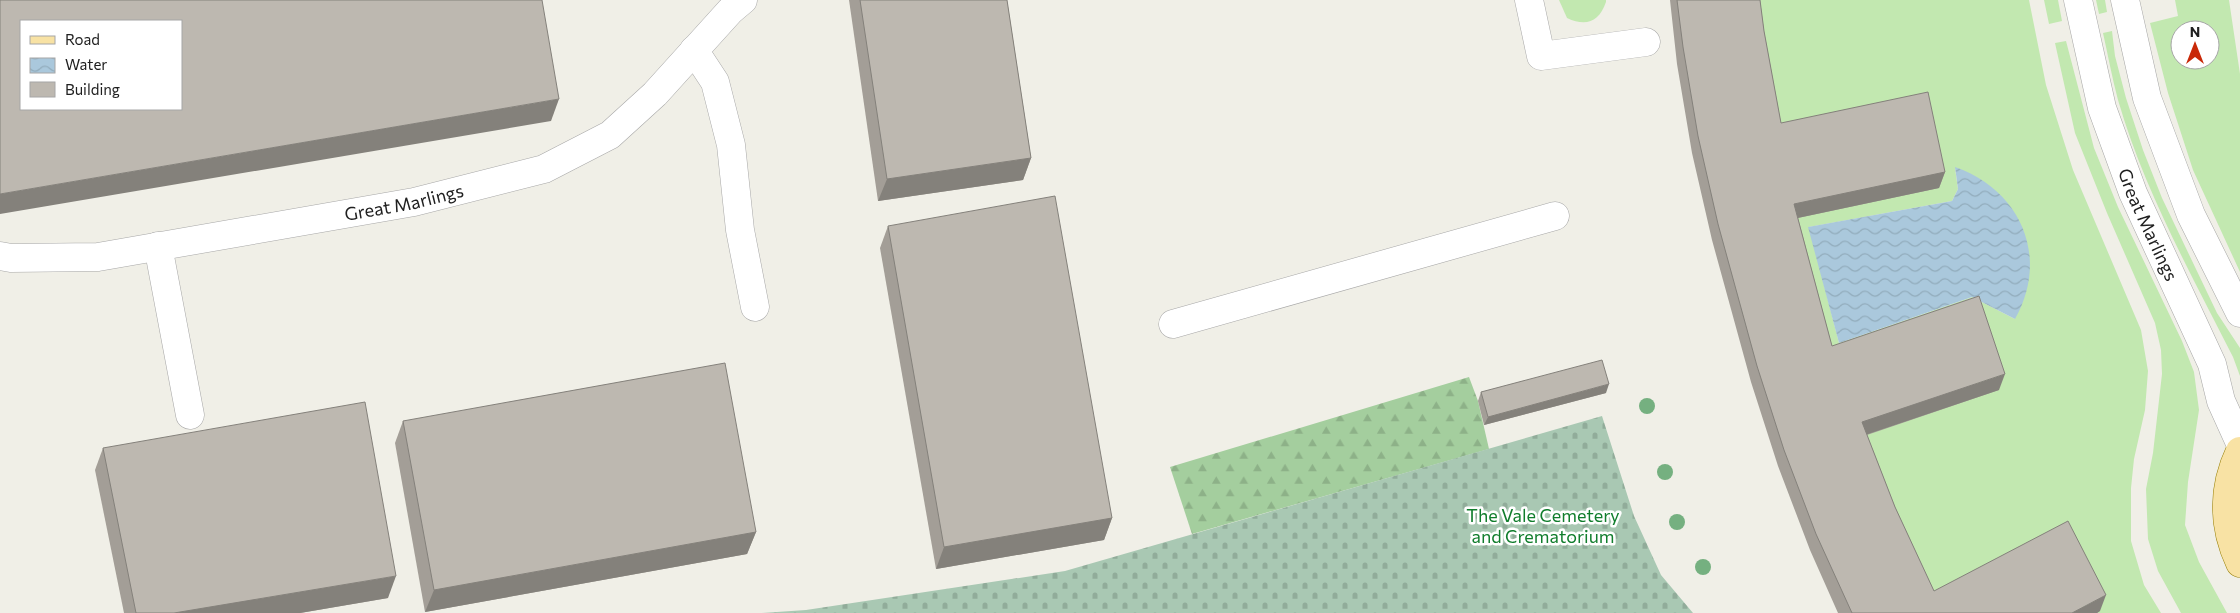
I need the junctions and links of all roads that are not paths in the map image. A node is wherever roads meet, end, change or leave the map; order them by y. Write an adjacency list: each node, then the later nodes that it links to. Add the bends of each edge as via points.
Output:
1 (743, 0): 6 (street, Great Marlings)
2 (1529, 0): 5 (street, via 1541,56)
3 (2078, 0): 14 (street, Great Marlings, via 2102,108 2133,193 2212,364 2221,401)
4 (2125, 0): 11 (street, via 2147,98 2191,215)
5 (1646, 42)
6 (694, 50): 8 (street, Great Marlings, via 655,94 610,135 544,169 414,202); 10 (street, via 715,82 731,145 740,230)
7 (1555, 216): 12 (street)
8 (158, 246): 9 (street, Great Marlings, via 98,257); 13 (street)
9 (0, 256)
10 (755, 306)
11 (2240, 313)
12 (1172, 324)
13 (190, 415)
14 (2240, 443)
15 (2240, 452): 16 (main road, via 2226,492 2226,517 2230,540)
16 (2240, 563)

